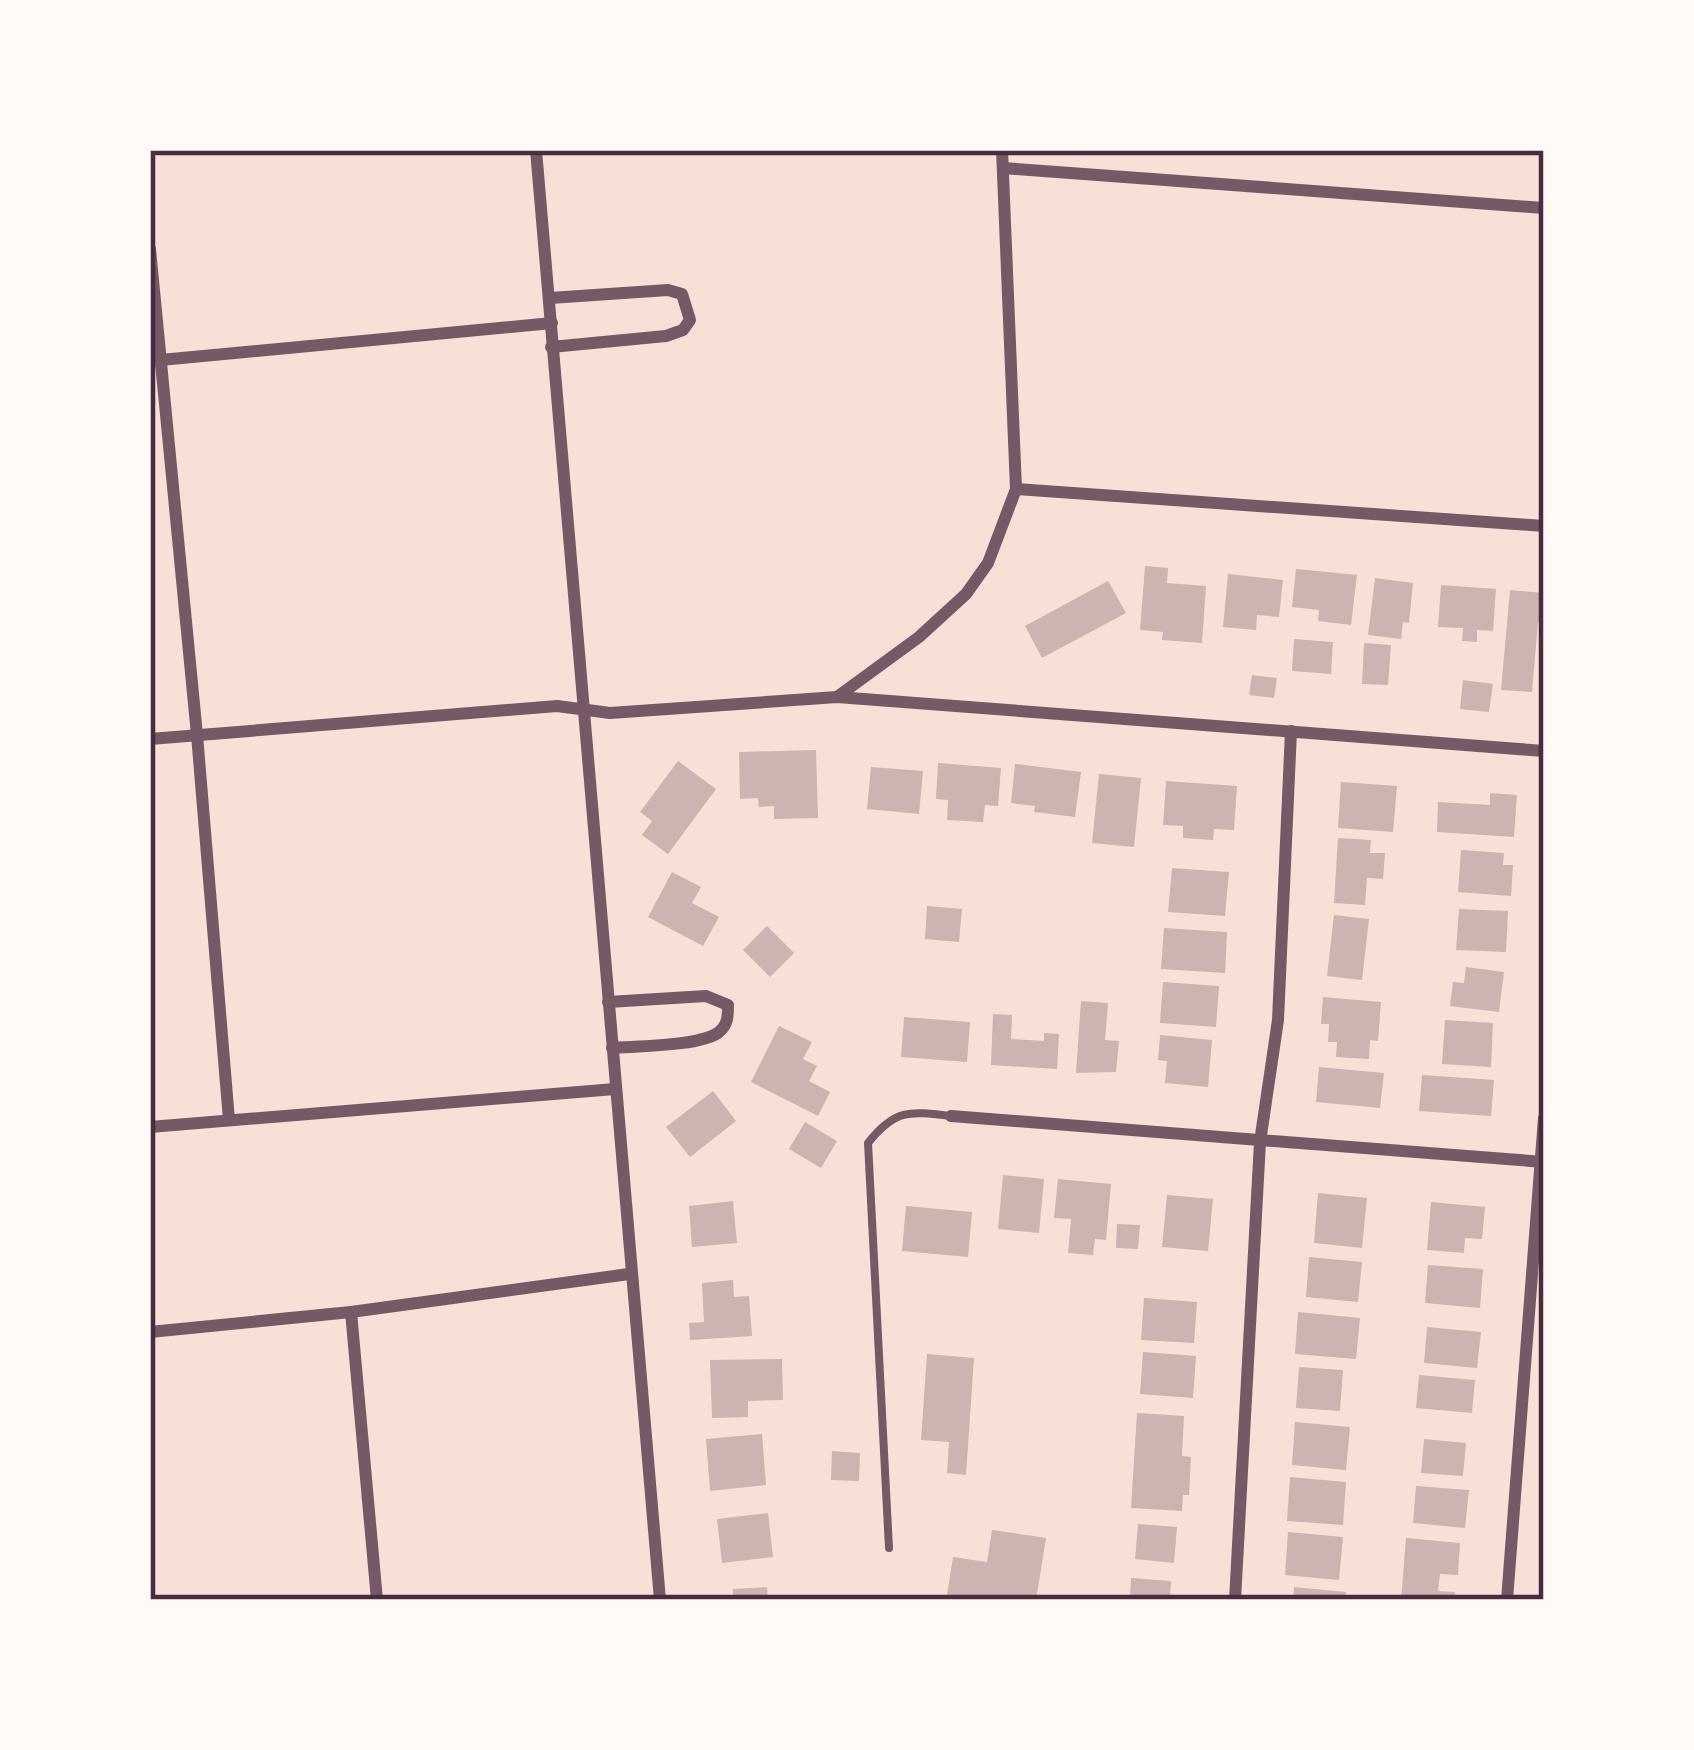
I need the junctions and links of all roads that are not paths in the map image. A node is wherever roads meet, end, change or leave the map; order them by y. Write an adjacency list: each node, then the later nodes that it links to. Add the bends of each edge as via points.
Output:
1 (536, 150): 6 (street)
2 (1002, 150): 3 (street)
3 (1003, 168): 4 (street); 10 (street)
4 (1544, 208)
5 (150, 249): 9 (street)
6 (550, 298): 7 (street); 8 (street, via 668,290 682,294 690,320 666,336)
7 (552, 323): 8 (street); 9 (street)
8 (551, 347): 13 (street)
9 (155, 360): 15 (street)
10 (1016, 489): 11 (street); 12 (street, via 988,563 966,594)
11 (1544, 526)
12 (838, 697): 13 (street); 14 (street)
13 (583, 709): 15 (street); 18 (street)
14 (1291, 730): 17 (street); 25 (street, via 1278,1020)
15 (197, 735): 16 (street); 23 (street)
16 (150, 739)
17 (1544, 751)
18 (608, 1002): 19 (street); 19 (street, via 706,996 728,1005 722,1031 705,1039)
19 (613, 1048): 20 (street)
20 (615, 1089): 23 (street); 27 (street)
21 (951, 1116): 25 (street); 30 (lane, via 911,1111 885,1121 868,1143)
22 (1544, 1118): 26 (street)
23 (229, 1120): 24 (street)
24 (150, 1127)
25 (1260, 1142): 26 (street); 33 (street)
26 (1542, 1162): 34 (street)
27 (629, 1274): 28 (street); 32 (street)
28 (351, 1312): 29 (street); 31 (street)
29 (150, 1332)
30 (890, 1548)
31 (377, 1600)
32 (660, 1600)
33 (1234, 1600)
34 (1507, 1600)

